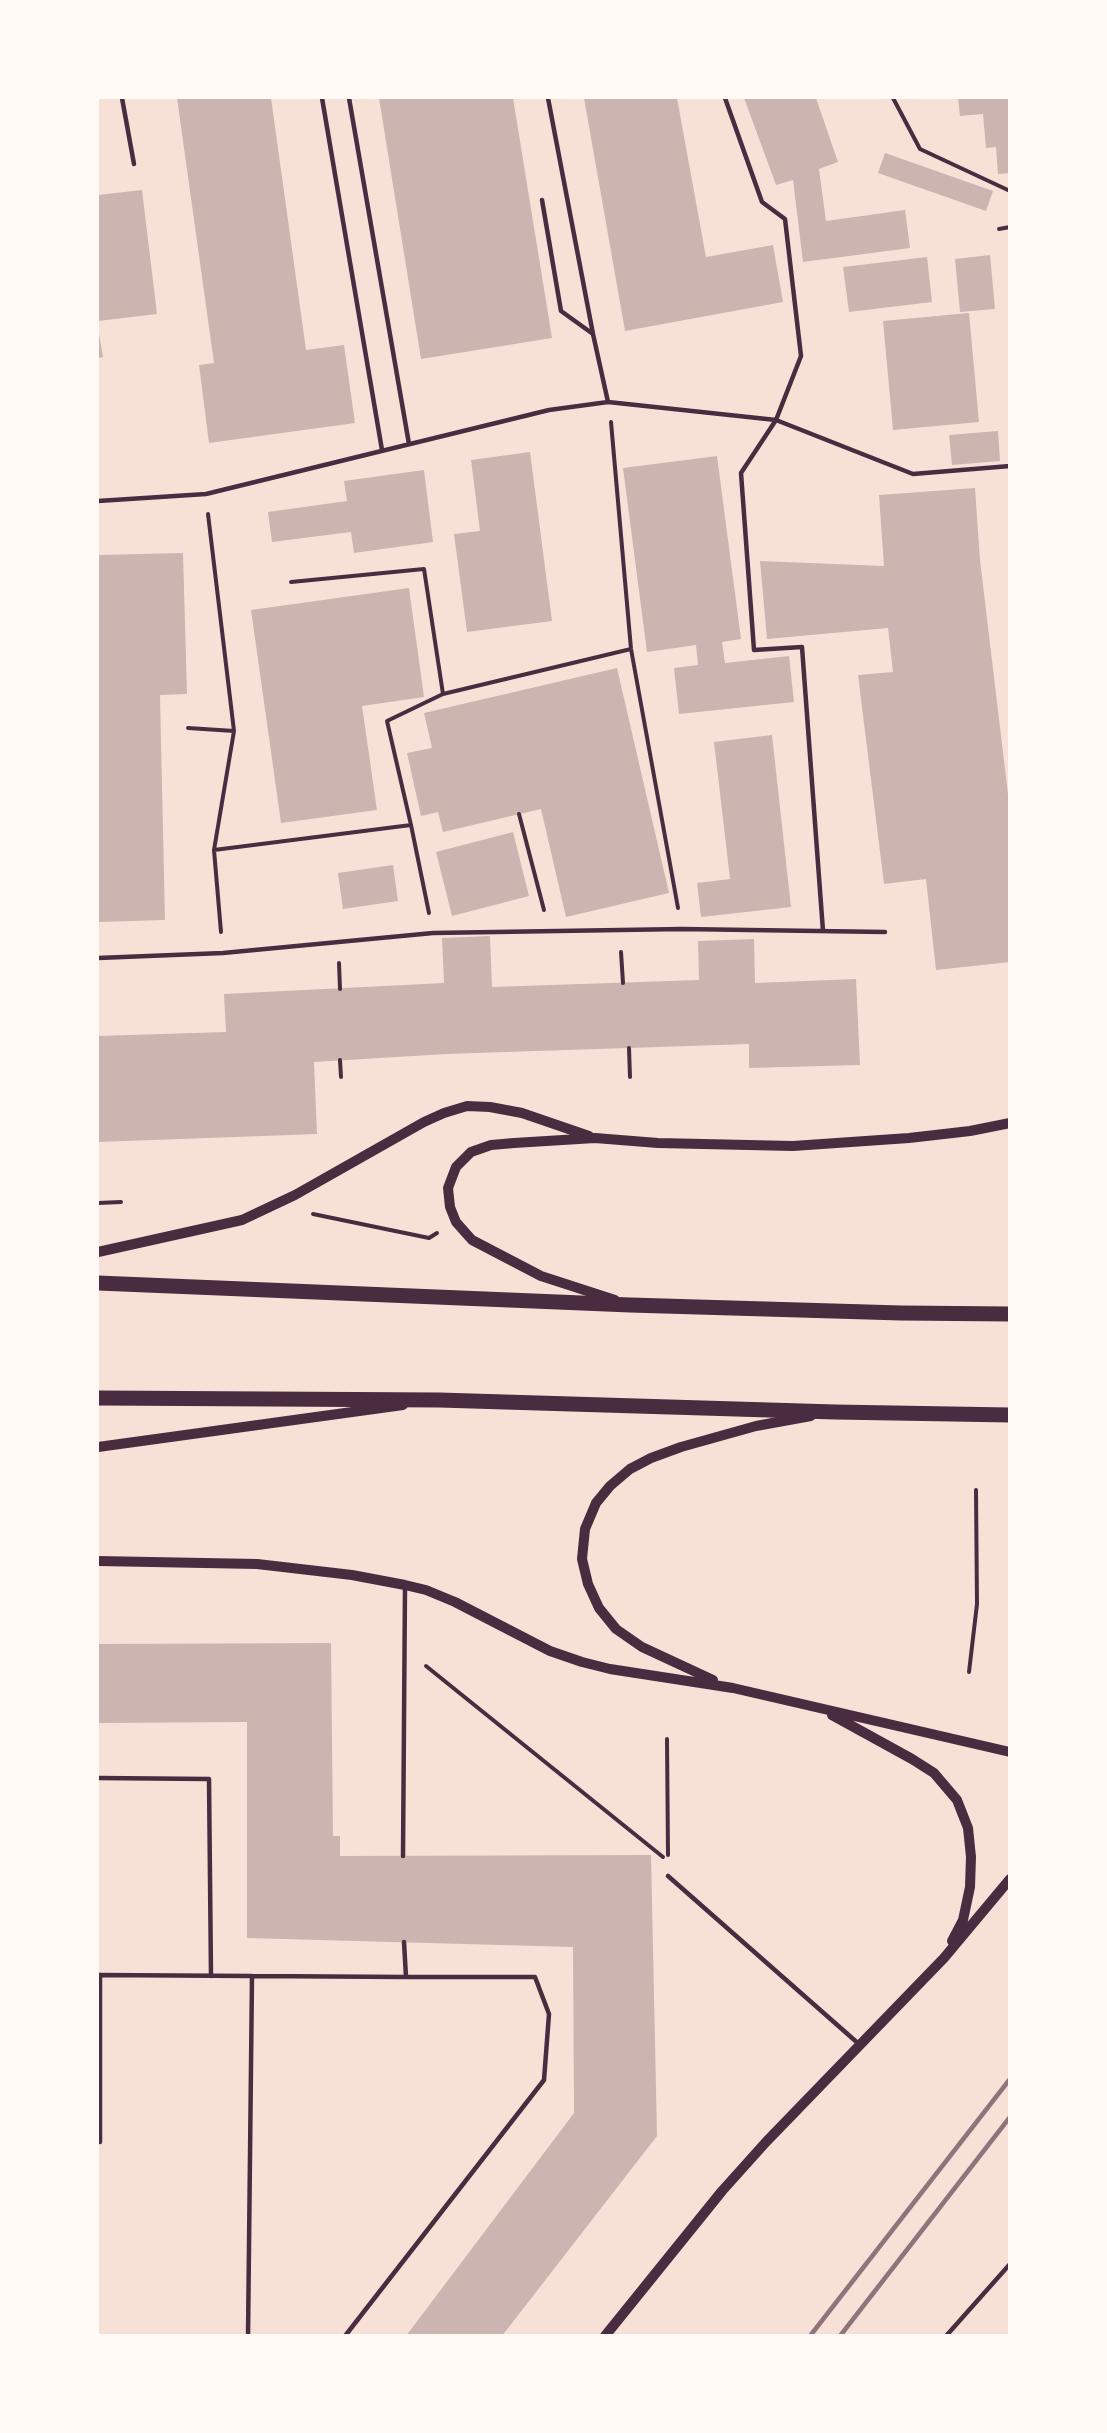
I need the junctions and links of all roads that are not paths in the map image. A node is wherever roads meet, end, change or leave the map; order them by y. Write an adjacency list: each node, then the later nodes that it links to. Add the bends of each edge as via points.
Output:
1 (122, 98): 6 (lane)
2 (322, 98): 12 (lane)
3 (349, 98): 11 (lane)
4 (548, 98): 8 (lane)
5 (725, 98): 10 (lane, via 762,202 785,219 801,356)
6 (134, 164)
7 (542, 200): 8 (lane, via 561,311)
8 (592, 334): 9 (lane)
9 (608, 402): 10 (lane); 11 (lane, via 549,410)
10 (776, 420): 13 (lane, via 913,474); 15 (lane, via 741,473 754,650 802,647)
11 (409, 444): 12 (lane)
12 (382, 450): 14 (lane, via 206,494)
13 (1010, 466)
14 (98, 501)
15 (823, 931): 16 (lane); 17 (lane, via 433,933 223,953)
16 (885, 932)
17 (98, 958)
18 (1010, 1123): 19 (street, via 909,1138 793,1146)
19 (595, 1138): 20 (street, via 522,1113 467,1106 424,1122 295,1195 242,1220); 22 (street, via 491,1145 471,1152 456,1167 448,1188 450,1207 456,1222 472,1240 487,1249 541,1276)
20 (98, 1252)
21 (98, 1283): 22 (main road)
22 (630, 1305): 23 (main road)
23 (1010, 1314)
24 (98, 1398): 25 (main road)
25 (439, 1400): 26 (main road); 28 (street)
26 (835, 1412): 27 (main road); 31 (street, via 756,1426 651,1458 610,1486 596,1503 585,1529 582,1559 588,1584 598,1608 616,1629 652,1652)
27 (1010, 1415)
28 (98, 1447)
29 (98, 1561): 30 (street, via 257,1564)
30 (405, 1585): 31 (street, via 455,1602 550,1651 582,1662); 35 (lane)
31 (733, 1688): 32 (street)
32 (820, 1708): 33 (street); 39 (street, via 934,1773 957,1800 968,1828 970,1887 963,1920)
33 (1010, 1752)
34 (98, 1778): 41 (lane, via 209,1779)
35 (403, 1856)
36 (668, 1876): 44 (lane)
37 (1010, 1879): 39 (street)
38 (404, 1942): 43 (lane)
39 (944, 1958): 44 (street)
40 (99, 1975): 41 (lane); 45 (lane)
41 (211, 1976): 42 (lane)
42 (252, 1976): 43 (lane); 47 (lane)
43 (406, 1977): 48 (lane, via 535,1977 549,2014 544,2080)
44 (860, 2045): 49 (street, via 722,2191)
45 (100, 2142)
46 (1010, 2264): 50 (lane)
47 (248, 2336)
48 (345, 2336)
49 (605, 2336)
50 (946, 2336)

